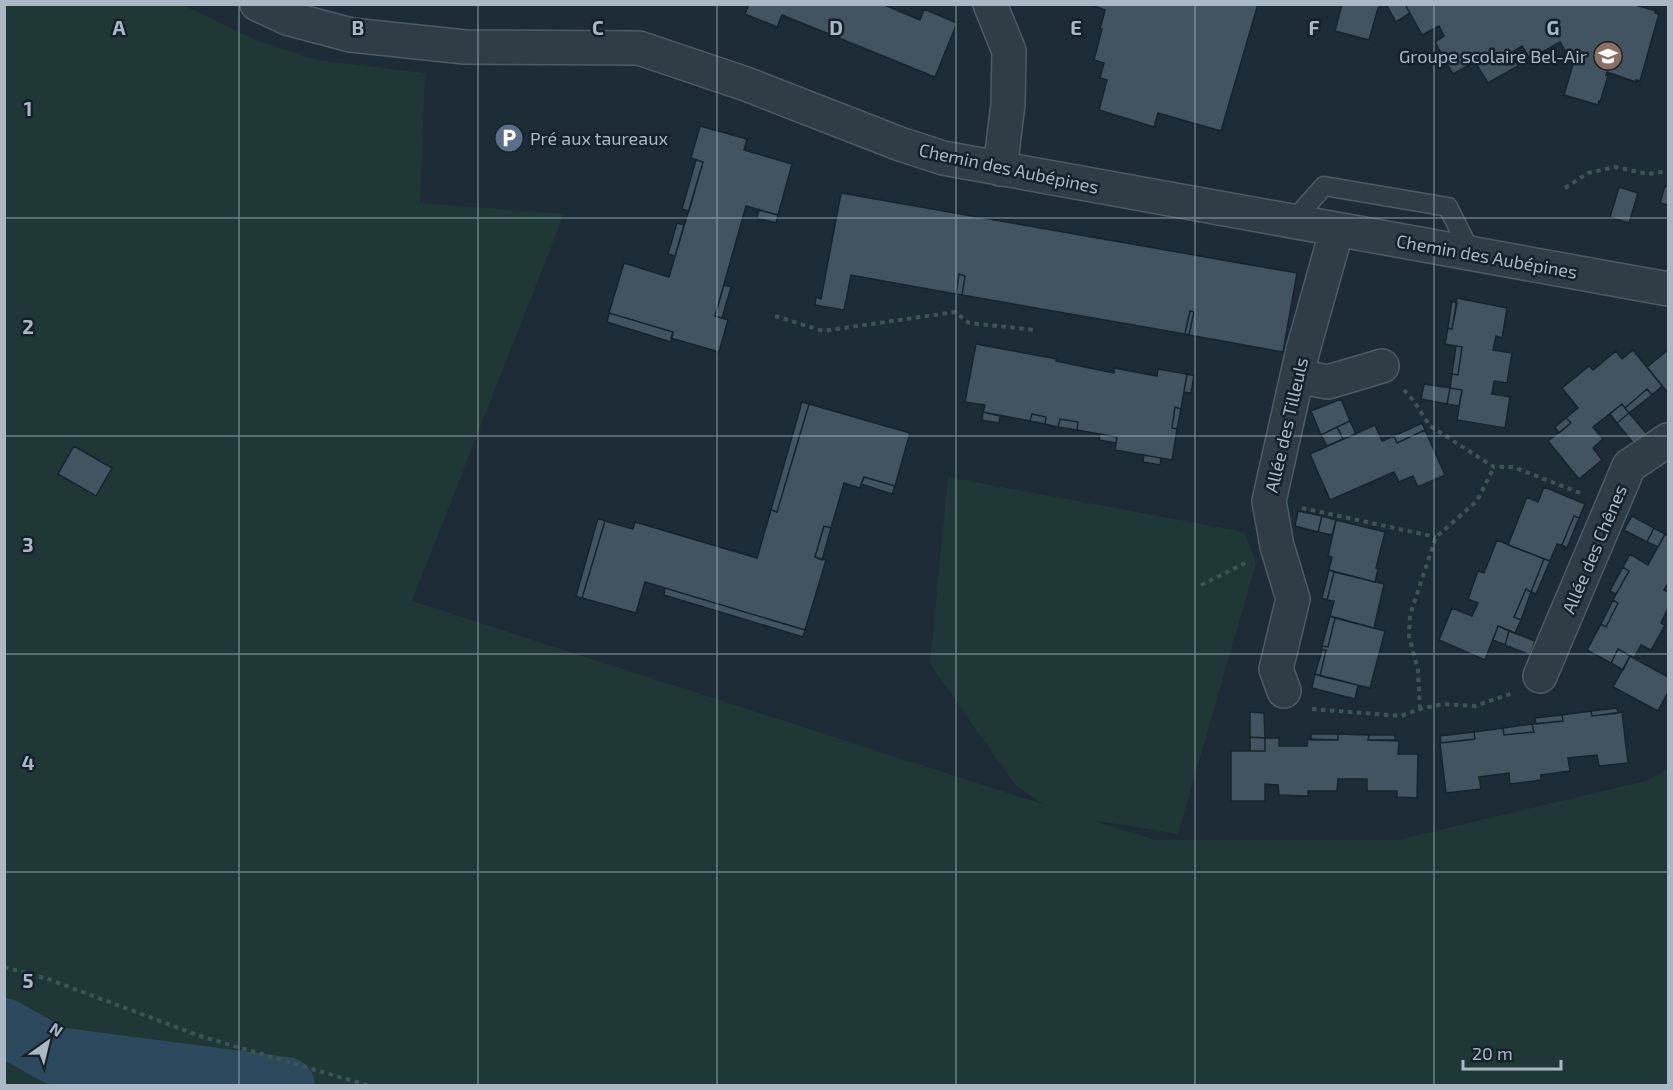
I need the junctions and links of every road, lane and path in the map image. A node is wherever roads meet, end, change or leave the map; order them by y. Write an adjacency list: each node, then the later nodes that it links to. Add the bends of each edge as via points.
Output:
1 (256, 4): 3 (street, Chemin des Aubépines, via 287,18 351,35 465,47 639,48 746,84 900,144 943,158)
2 (990, 4): 3 (street, via 1009,51 1008,104)
3 (1000, 169): 6 (street, Chemin des Aubépines)
4 (1668, 171): 5 (path, via 1648,174 1614,167 1588,173)
5 (1565, 188)
6 (1293, 221): 7 (street, Chemin des Aubépines); 8 (lane, via 1324,186 1448,207)
7 (1337, 229): 8 (street, Chemin des Aubépines); 13 (street, Allée des Tilleuls)
8 (1471, 253): 9 (street, Chemin des Aubépines)
9 (1668, 289)
10 (775, 316): 11 (path, via 823,331 955,312 969,323)
11 (1036, 330)
12 (1382, 366): 13 (street, via 1328,382); 15 (path, via 1430,426)
13 (1297, 376): 16 (street, Allée des Tilleuls)
14 (1668, 440): 17 (street, Allée des Chênes, via 1629,466)
15 (1494, 467): 17 (path, via 1513,467); 18 (path, via 1477,501)
16 (1269, 501): 18 (path); 19 (street, Allée des Tilleuls)
17 (1611, 506): 21 (street, Allée des Chênes)
18 (1436, 537): 23 (path, via 1410,615 1409,636 1418,670)
19 (1277, 546): 20 (path); 22 (street, Allée des Tilleuls, via 1293,599 1276,669)
20 (1201, 585)
21 (1540, 676): 23 (path, via 1521,691 1475,706 1443,704)
22 (1284, 691): 23 (path, via 1308,708 1401,716)
23 (1420, 709)
24 (4, 967): 25 (path, via 48,979 200,1036)
25 (370, 1086)

